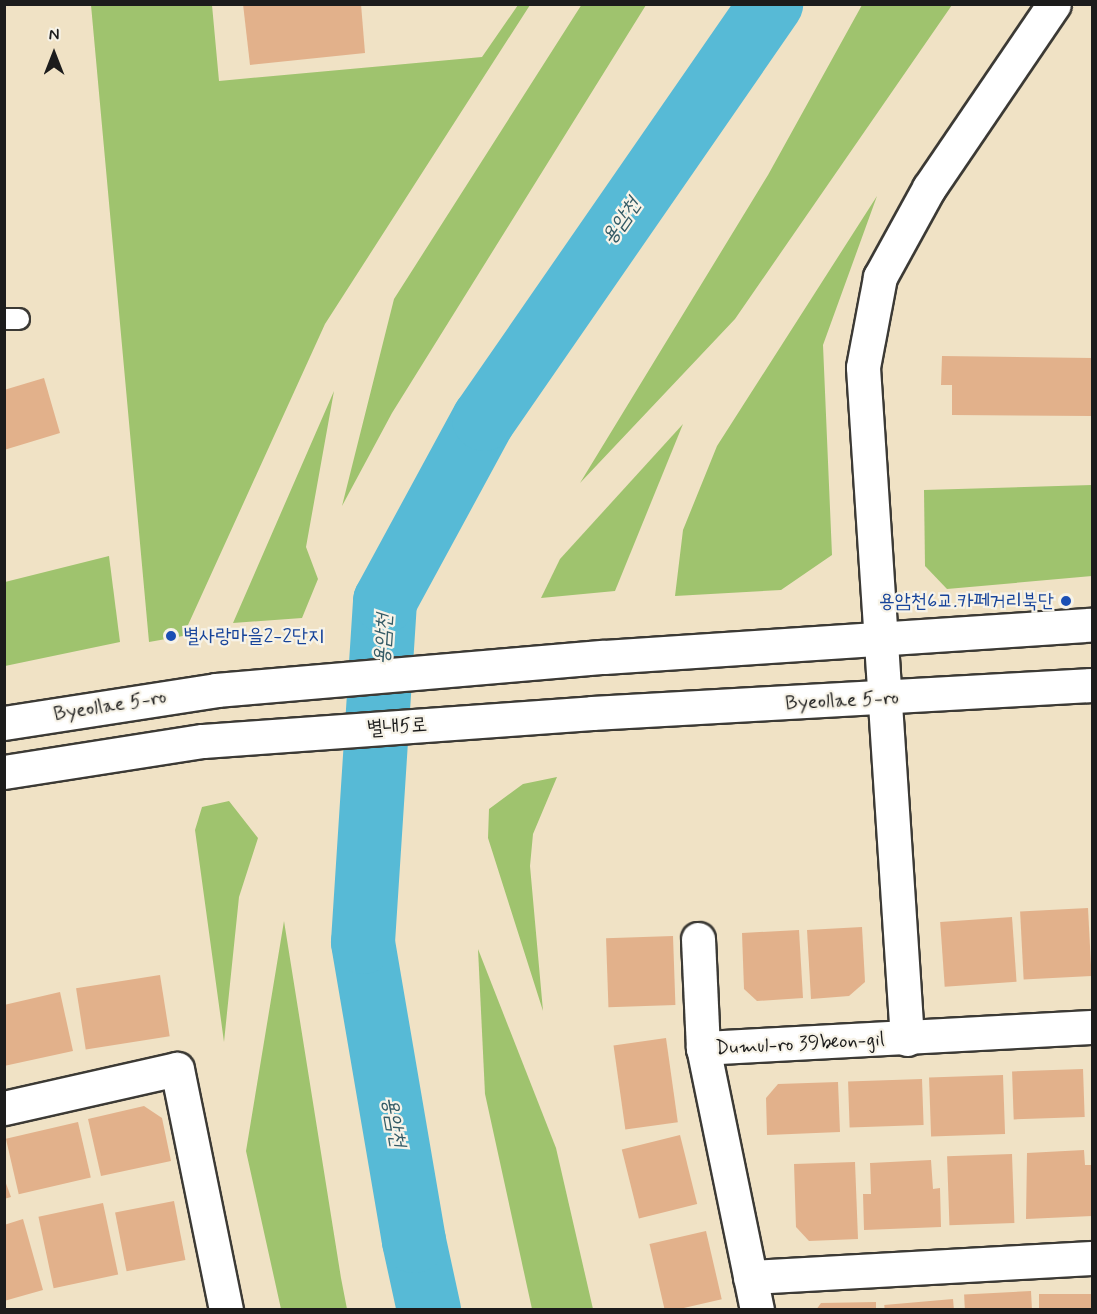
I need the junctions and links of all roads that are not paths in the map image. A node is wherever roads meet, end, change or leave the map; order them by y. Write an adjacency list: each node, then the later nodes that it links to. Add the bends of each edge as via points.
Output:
1 (1054, 4): 3 (street, via 929,188 880,277 863,367)
2 (1092, 625): 3 (street)
3 (882, 640): 5 (street); 7 (street, Byeollae 5-ro, via 604,657 216,690)
4 (1092, 685): 5 (street, Byeollae 5-ro)
5 (886, 699): 6 (street, Byeollae 5-ro); 11 (street)
6 (592, 713): 8 (street, 별내5로, via 203,741)
7 (4, 723)
8 (4, 772)
9 (698, 939): 12 (street)
10 (1092, 1028): 11 (street, Dumul-ro 39beon-gil)
11 (907, 1039): 12 (street, Dumul-ro 39beon-gil)
12 (703, 1048): 15 (street, Dumul-ro 39beon-gil)
13 (4, 1108): 16 (street, via 177,1069)
14 (1092, 1258): 15 (street)
15 (750, 1277): 17 (street, Dumul-ro 39beon-gil)
16 (221, 1308)
17 (757, 1310)

